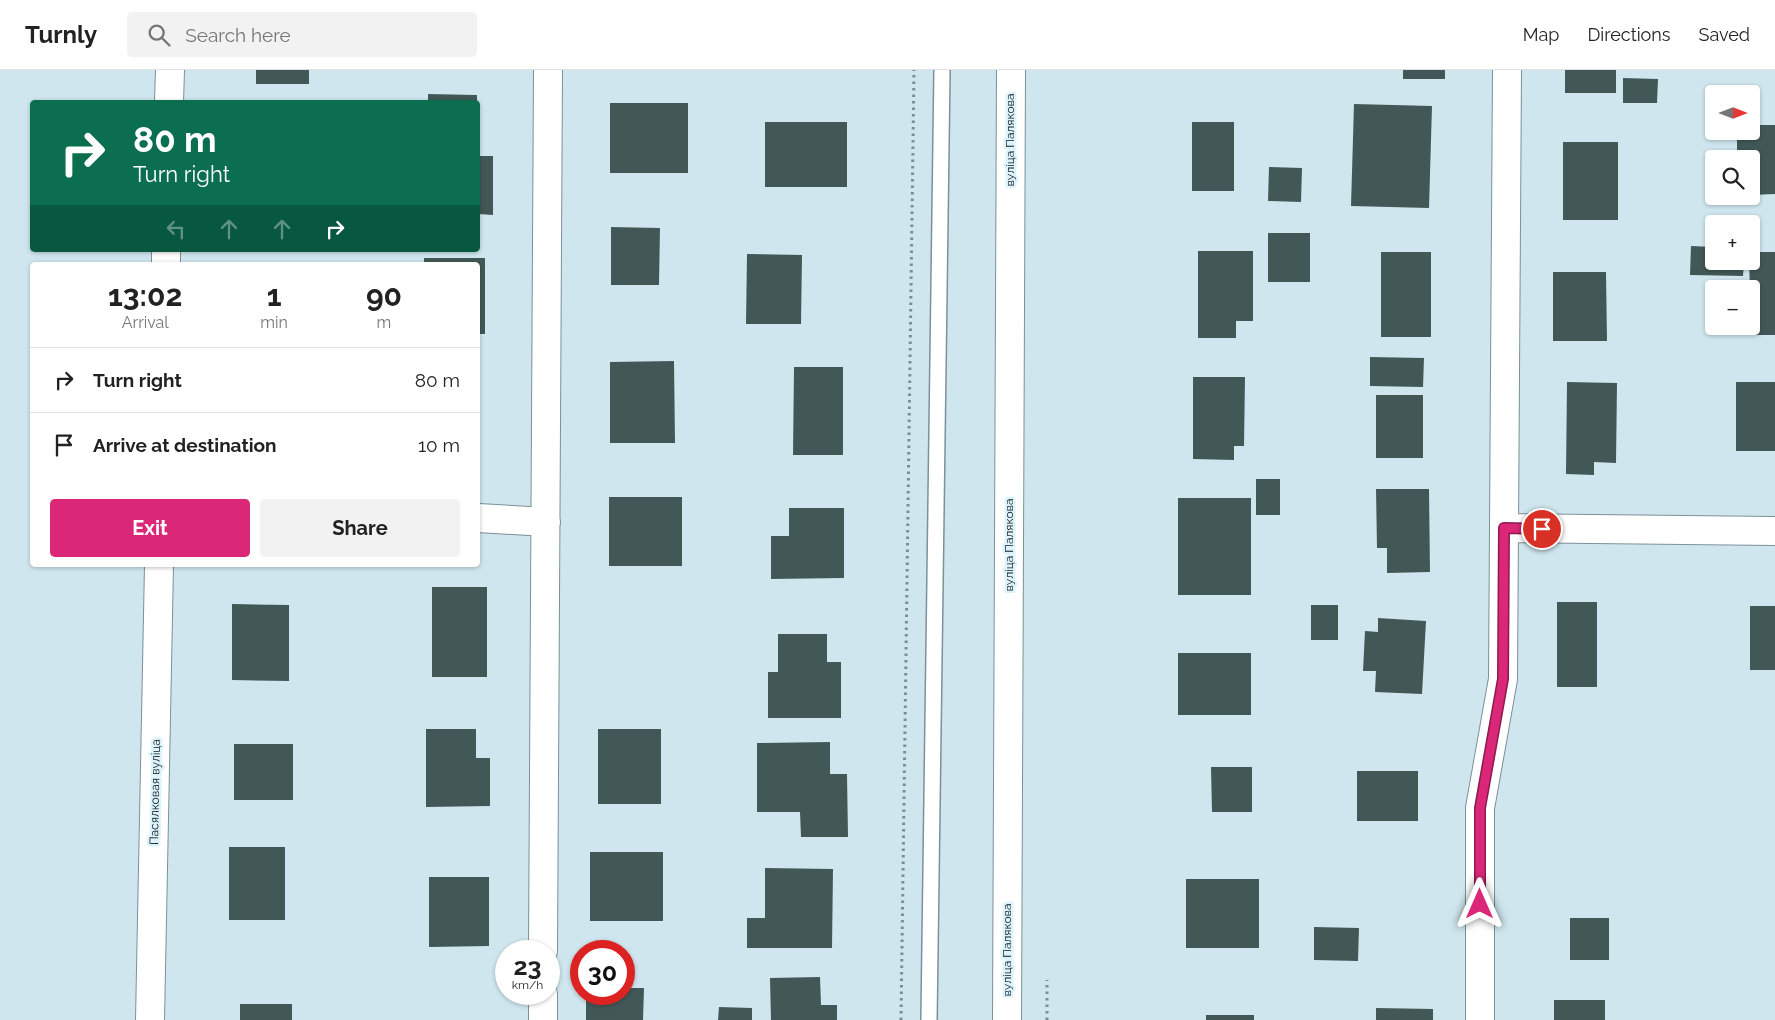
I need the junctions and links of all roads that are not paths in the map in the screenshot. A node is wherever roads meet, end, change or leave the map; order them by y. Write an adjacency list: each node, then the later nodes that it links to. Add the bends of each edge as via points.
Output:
1 (170, 70): 6 (street)
2 (548, 70): 8 (street)
3 (942, 70): 16 (lane)
4 (1011, 70): 17 (street, вуліца Палякова)
5 (1507, 70): 9 (street)
6 (169, 100)
7 (480, 518): 8 (street)
8 (546, 522): 12 (street)
9 (1504, 528): 10 (street); 18 (street, via 1503,679 1480,808)
10 (1775, 531)
11 (159, 567): 14 (street, Пасялковая вуліца)
12 (543, 940)
13 (543, 1005): 15 (street)
14 (150, 1020)
15 (543, 1020)
16 (928, 1020)
17 (1007, 1020)
18 (1480, 1020)

